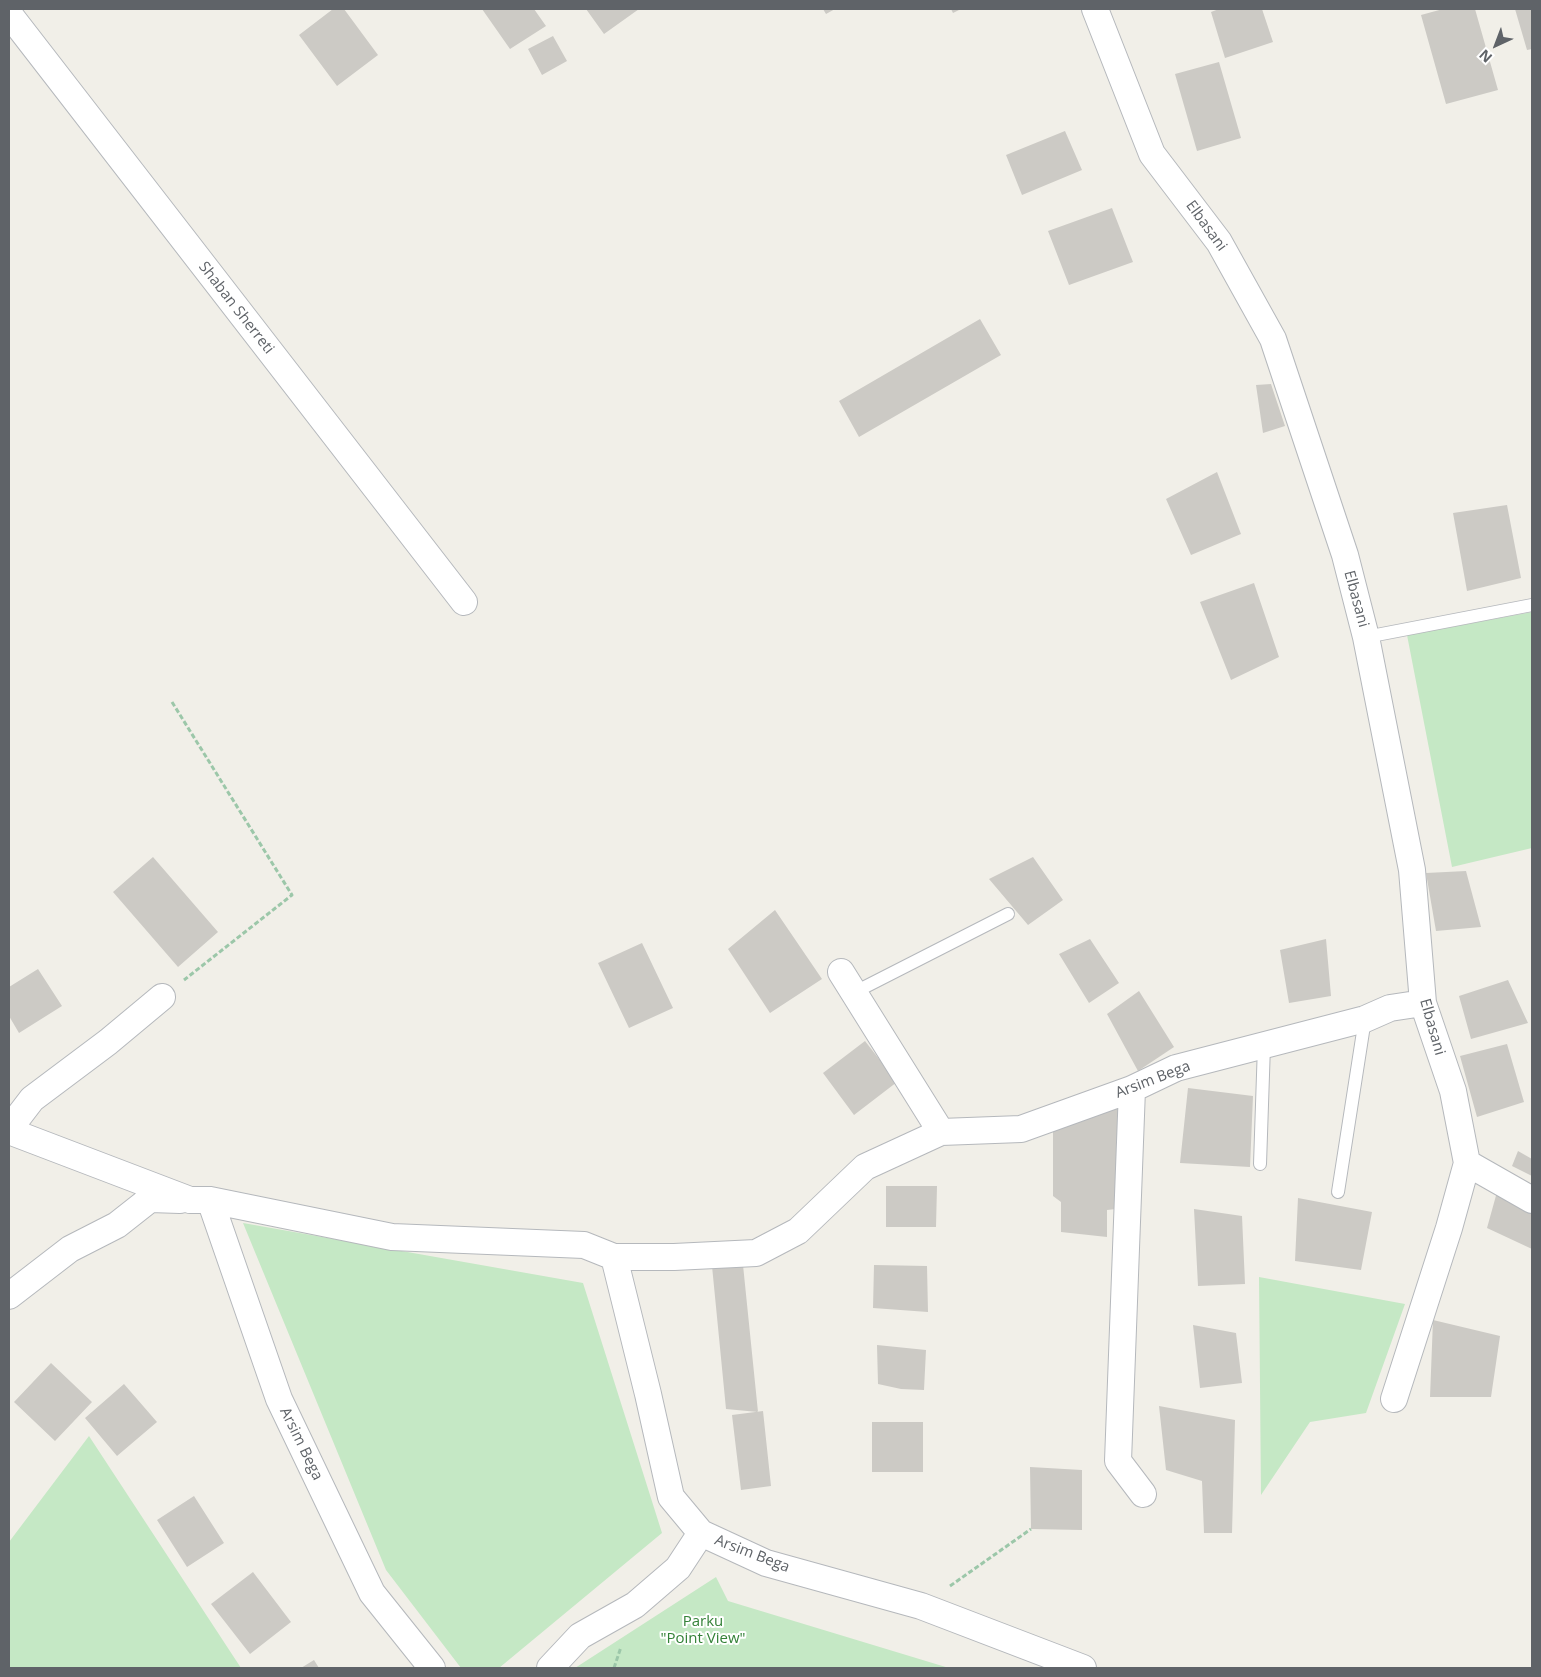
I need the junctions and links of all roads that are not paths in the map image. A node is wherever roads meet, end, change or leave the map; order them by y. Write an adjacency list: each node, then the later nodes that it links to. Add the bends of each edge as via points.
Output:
1 (1095, 9): 5 (street, Elbasani, via 1152,154 1219,242 1273,339 1344,555)
2 (9, 14): 3 (street, Shaban Sherreti)
3 (464, 602)
4 (1532, 605): 5 (lane)
5 (1366, 637): 9 (street, Elbasani, via 1412,870)
6 (1008, 914): 7 (lane)
7 (848, 982): 14 (street)
8 (162, 998): 13 (street, via 32,1099)
9 (1423, 1004): 10 (street, Arsim Bega, via 1390,1008); 15 (street, Elbasani, via 1453,1090)
10 (1365, 1019): 11 (street, Arsim Bega); 17 (lane)
11 (1264, 1045): 12 (street, Arsim Bega, via 1176,1068); 16 (lane)
12 (1132, 1089): 14 (street, Arsim Bega, via 1021,1129); 23 (street, via 1118,1461)
13 (10, 1131): 18 (street, Arsim Bega)
14 (941, 1132): 20 (street, Arsim Bega, via 865,1167 798,1231 756,1253)
15 (1467, 1163): 19 (street); 22 (street)
16 (1260, 1164)
17 (1338, 1192)
18 (200, 1200): 20 (street, Arsim Bega, via 392,1237 584,1245); 21 (street, Arsim Bega, via 150,1199 117,1225 70,1249); 25 (street, Arsim Bega, via 279,1399 372,1593)
19 (1532, 1200)
20 (614, 1257): 24 (street, Arsim Bega, via 671,1497)
21 (9, 1296)
22 (1394, 1399)
23 (1143, 1494)
24 (700, 1533): 26 (street, via 678,1568 635,1605 580,1636); 27 (street, Arsim Bega, via 766,1563 921,1606)
25 (432, 1668)
26 (550, 1668)
27 (1083, 1668)

